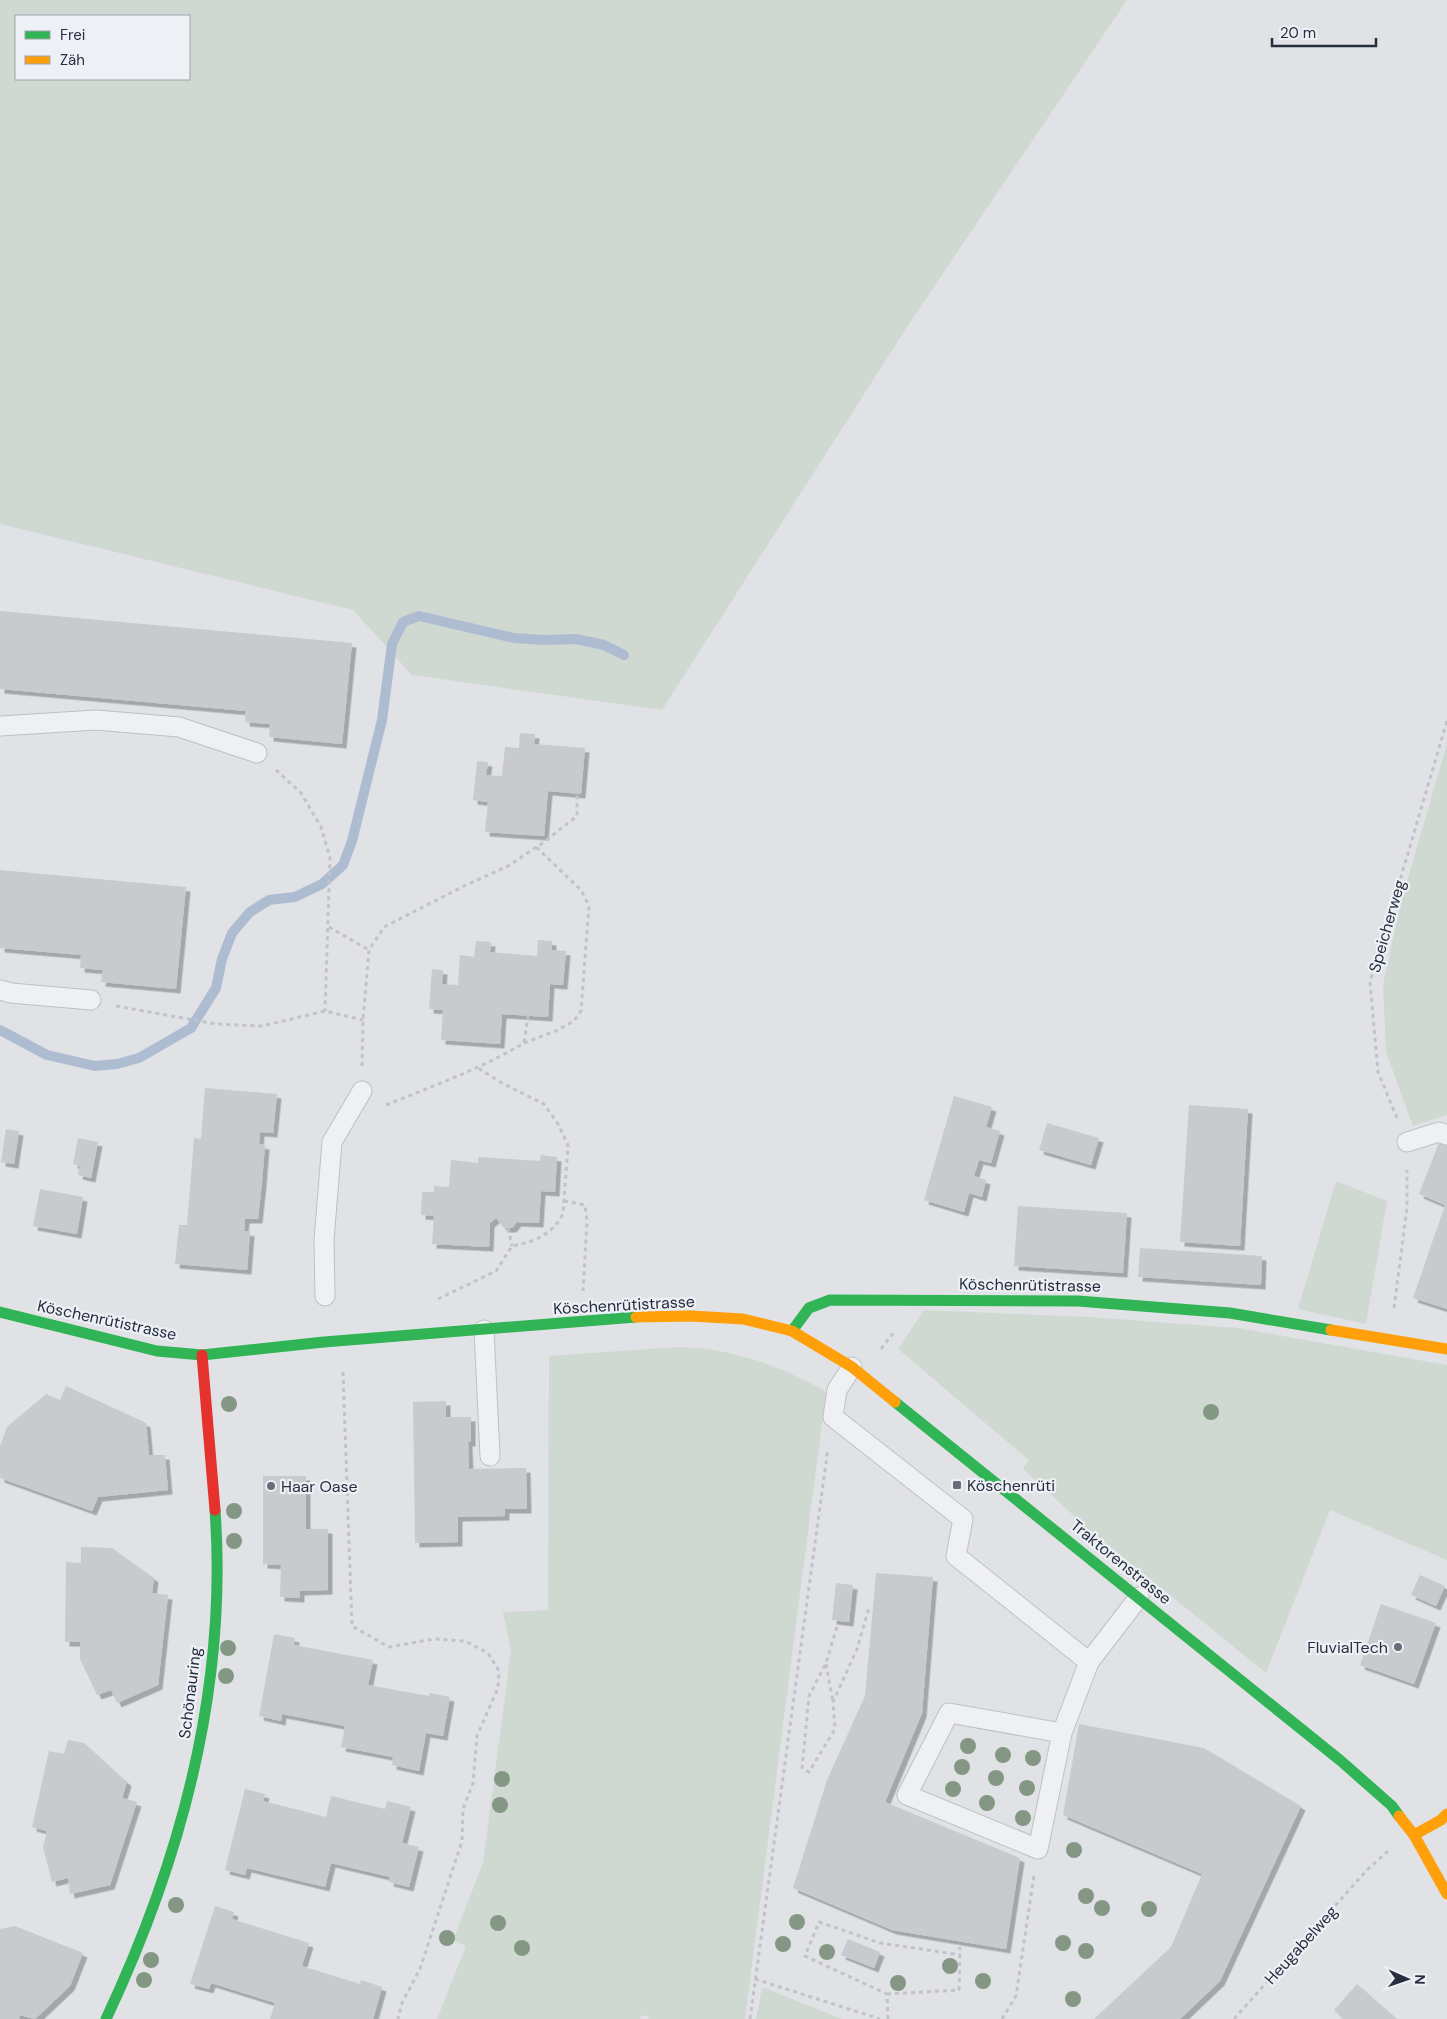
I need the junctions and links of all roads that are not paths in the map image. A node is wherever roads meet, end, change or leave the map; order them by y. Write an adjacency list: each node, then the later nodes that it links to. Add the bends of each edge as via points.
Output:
1 (0, 726): 2 (lane, via 96,720 179,727)
2 (257, 753)
3 (0, 990): 4 (lane)
4 (91, 1000)
5 (362, 1090): 8 (lane, via 332,1142 324,1240)
6 (1447, 1135): 7 (lane, via 1440,1132)
7 (1407, 1142)
8 (325, 1296)
9 (0, 1312): 13 (street, Köschenrütistrasse, via 157,1351)
10 (484, 1330): 11 (street, Köschenrütistrasse, via 691,1316 743,1319); 13 (street, Köschenrütistrasse); 15 (lane)
11 (792, 1331): 12 (street, Köschenrütistrasse, via 809,1308 830,1300 1078,1300 1230,1313); 14 (street, Traktorenstrasse)
12 (1447, 1349)
13 (202, 1355): 22 (street, Schönauring, via 217,1568 213,1652 204,1724 189,1797 170,1858 125,1980)
14 (852, 1366): 16 (street, Traktorenstrasse); 17 (lane, via 837,1390 833,1417 962,1519 956,1556)
15 (490, 1456)
16 (1139, 1597): 17 (lane); 20 (street, Traktorenstrasse, via 1341,1761 1392,1806)
17 (1089, 1662): 18 (lane)
18 (1062, 1733): 18 (lane, via 1038,1850 907,1795 949,1713)
19 (1447, 1814): 20 (street)
20 (1414, 1835): 21 (street, Traktorenstrasse)
21 (1447, 1894)
22 (106, 2019)

